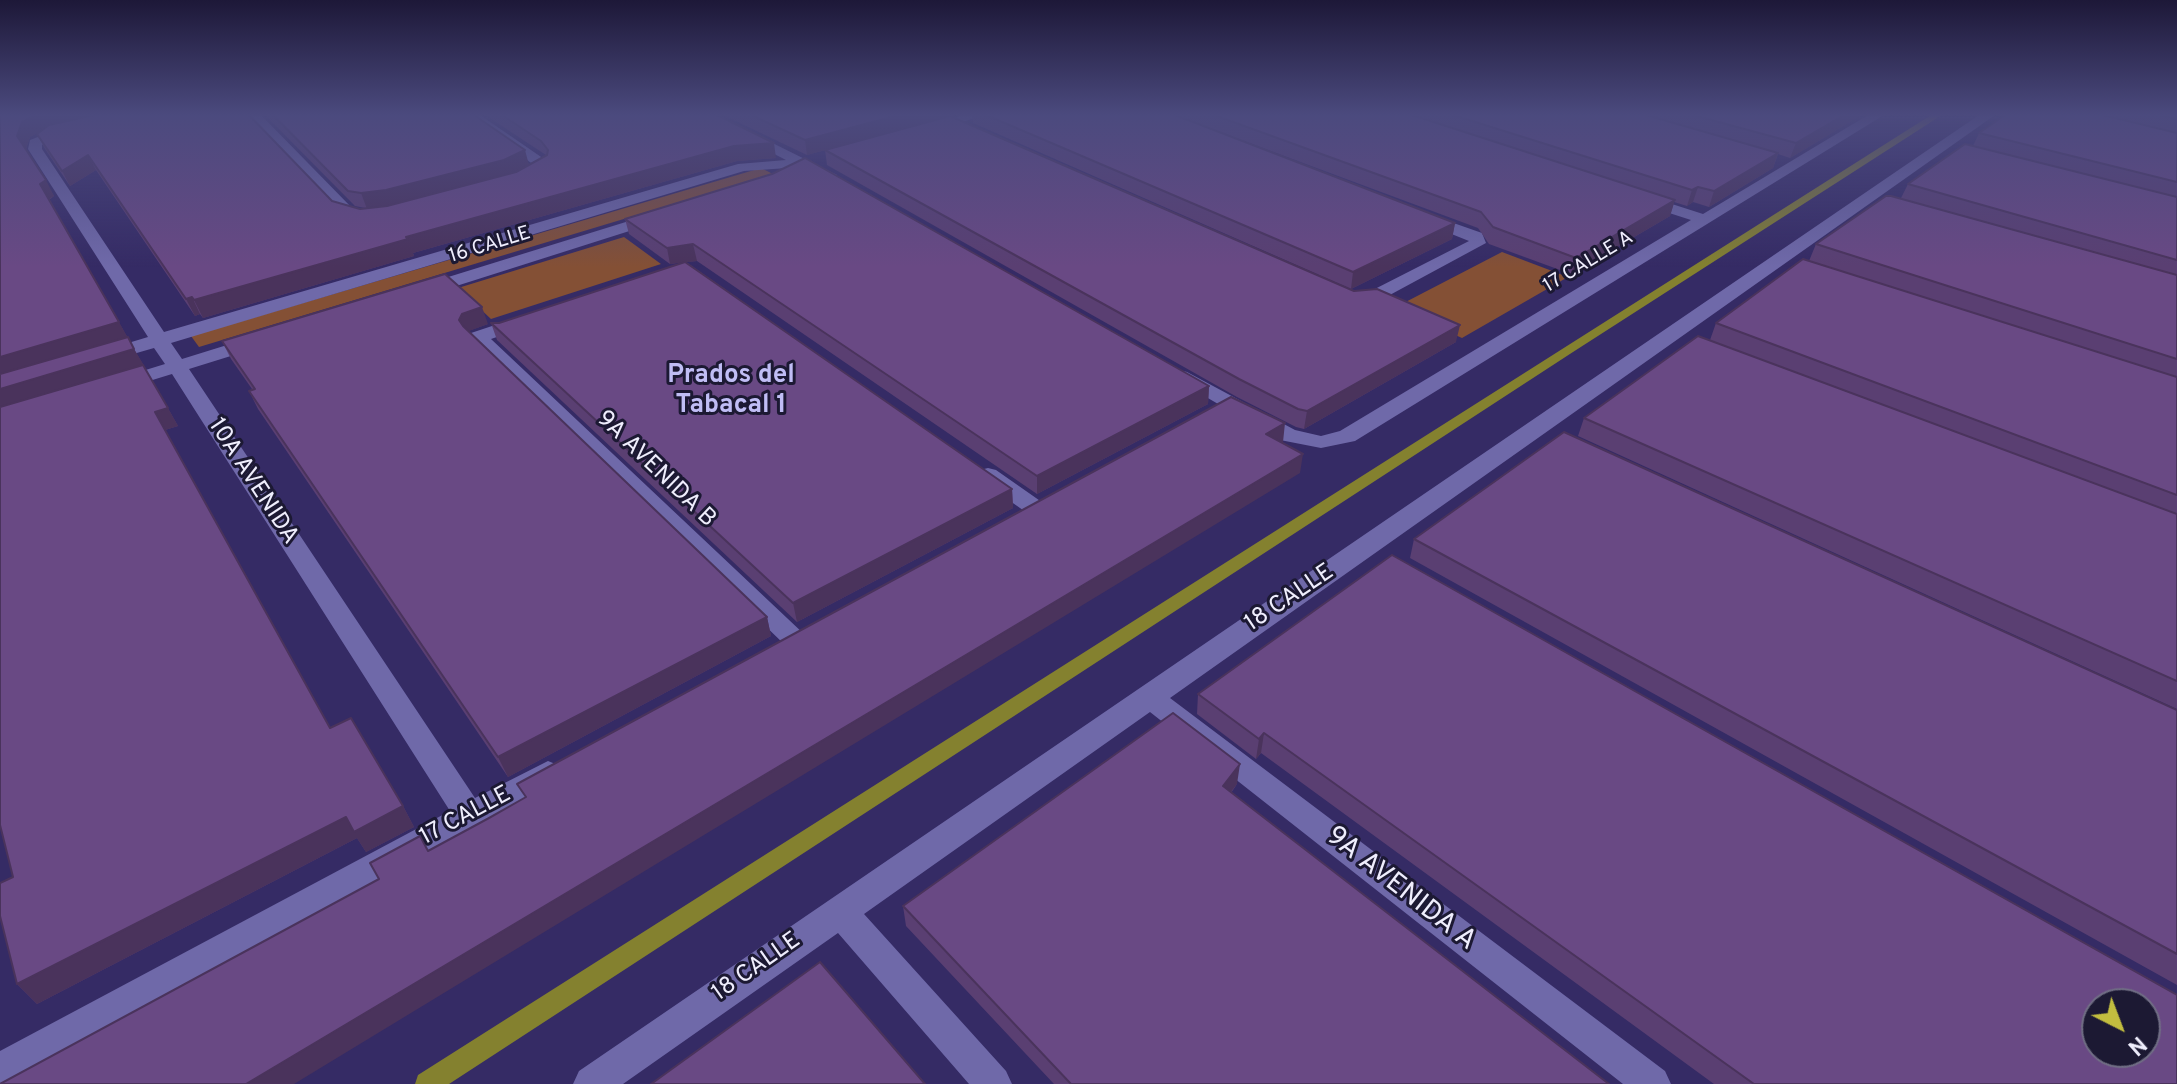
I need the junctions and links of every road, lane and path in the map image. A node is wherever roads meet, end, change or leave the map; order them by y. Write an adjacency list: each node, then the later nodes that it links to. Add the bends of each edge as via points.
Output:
1 (46, 166): 26 (street, 10A AVENIDA)
2 (302, 166): 17 (street, via 347,212)
3 (542, 166): 10 (street)
4 (765, 166): 26 (street, 16 CALLE, via 743,167)
5 (801, 166): 9 (street, 16 CALLE)
6 (811, 166): 11 (street)
7 (1783, 166): 18 (street, 17 CALLE A)
8 (1913, 166): 13 (street, 18 CALLE)
9 (769, 183)
10 (502, 185)
11 (851, 187)
12 (1627, 194): 18 (street)
13 (1867, 198): 14 (street); 19 (street, 18 CALLE)
14 (1896, 207)
15 (678, 211): 22 (street, 16 CALLE)
16 (1413, 213): 21 (street, via 1478,240 1359,301)
17 (378, 217)
18 (1703, 219): 32 (street, 17 CALLE A, via 1347,436 1321,442 1288,435)
19 (1777, 260): 20 (street); 24 (street, 18 CALLE)
20 (1807, 270)
21 (1334, 292)
22 (405, 296)
23 (538, 317): 43 (street, 9A AVENIDA B, via 478,337)
24 (1669, 334): 27 (street); 34 (street, 18 CALLE)
25 (269, 338): 29 (street)
26 (159, 340): 28 (street, 16 CALLE); 29 (street, 10A AVENIDA)
27 (1698, 345)
28 (87, 361)
29 (178, 366): 31 (street); 47 (street, 10A AVENIDA)
30 (1161, 366): 32 (street)
31 (104, 389)
32 (1229, 404): 33 (street)
33 (1202, 419)
34 (1535, 428): 35 (street); 40 (street, 18 CALLE)
35 (1563, 441)
36 (974, 465): 38 (street)
37 (1066, 495): 38 (street)
38 (1038, 510): 39 (street)
39 (1011, 524)
40 (1365, 547): 41 (street); 45 (street, 18 CALLE)
41 (1393, 562)
42 (823, 626): 43 (street)
43 (796, 641): 44 (street)
44 (769, 655)
45 (1148, 696): 48 (street, 18 CALLE); 52 (street, 9A AVENIDA A)
46 (578, 757): 47 (street, 17 CALLE)
47 (469, 815): 49 (street, 17 CALLE)
48 (839, 910): 50 (street, 18 CALLE); 51 (street)
49 (0, 1071)
50 (592, 1084)
51 (993, 1084)
52 (1652, 1084)

